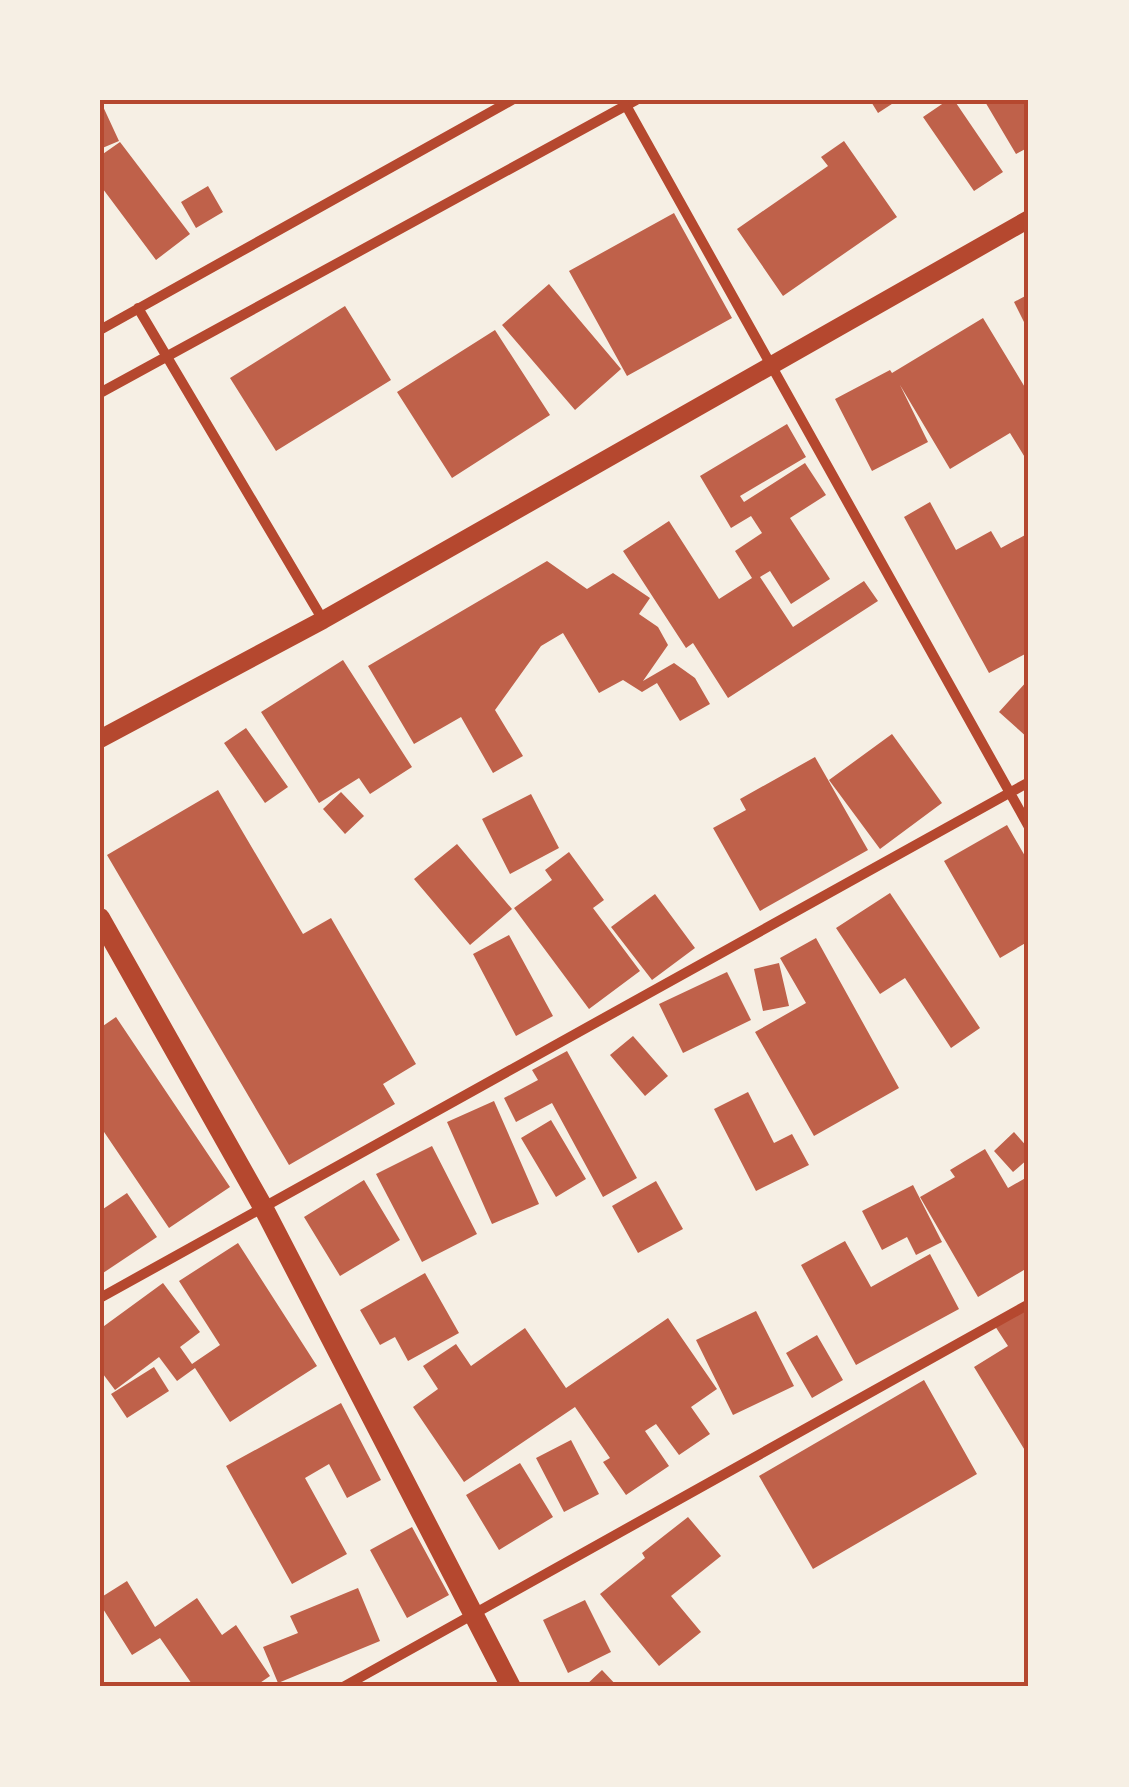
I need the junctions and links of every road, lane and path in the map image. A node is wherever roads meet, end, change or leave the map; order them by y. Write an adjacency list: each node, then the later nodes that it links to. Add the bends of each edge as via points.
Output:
1 (512, 100): 4 (street)
2 (628, 102): 6 (street); 7 (street)
3 (1029, 218): 7 (street)
4 (138, 308): 5 (street); 6 (street)
5 (100, 330)
6 (167, 357): 8 (street); 9 (street)
7 (771, 365): 9 (street); 12 (street)
8 (100, 393)
9 (323, 620): 10 (street)
10 (100, 739)
11 (1029, 782): 12 (street)
12 (1010, 792): 13 (street); 15 (street)
13 (1029, 827)
14 (100, 918): 15 (main road)
15 (263, 1207): 16 (street); 18 (main road)
16 (100, 1298)
17 (1029, 1304): 18 (street)
18 (471, 1614): 19 (street); 20 (main road)
19 (343, 1687)
20 (511, 1687)

